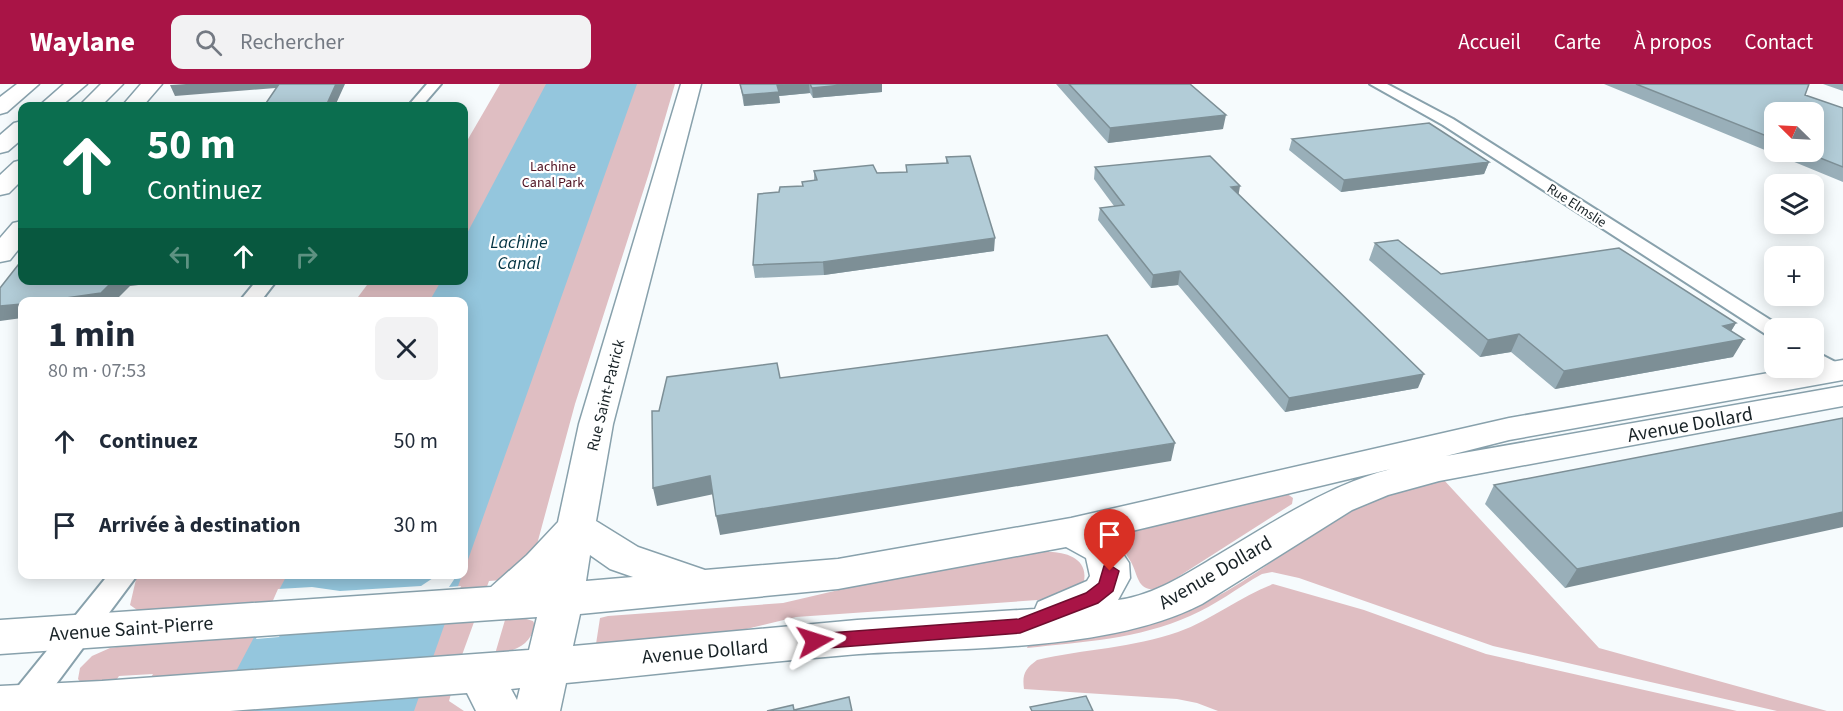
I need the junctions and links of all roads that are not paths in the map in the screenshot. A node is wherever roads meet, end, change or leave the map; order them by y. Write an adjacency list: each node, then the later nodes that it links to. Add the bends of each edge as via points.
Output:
1 (8, 84): 10 (main road)
2 (29, 84): 16 (main road)
3 (77, 84): 11 (main road)
4 (98, 84): 12 (main road)
5 (113, 84): 13 (main road)
6 (152, 84): 14 (main road)
7 (434, 84): 15 (street)
8 (691, 84): 29 (main road, Rue Saint-Patrick, via 599,411)
9 (1377, 84): 27 (street, Rue Elmslie, via 1448,122)
10 (0, 90)
11 (54, 102)
12 (76, 102)
13 (93, 102)
14 (136, 102)
15 (418, 102)
16 (0, 108)
17 (18, 131): 18 (main road)
18 (0, 146)
19 (18, 152): 20 (main road)
20 (0, 168)
21 (18, 171): 22 (main road)
22 (0, 188)
23 (18, 234): 24 (main road)
24 (0, 254)
25 (263, 285): 26 (street)
26 (253, 297)
27 (1764, 325)
28 (1835, 374): 30 (main road, Avenue Dollard, via 1453,440); 36 (main road, Avenue Dollard, via 1396,479 1324,508 1170,602 1107,618)
29 (577, 526): 32 (main road, via 633,563); 33 (main road, Rue Saint-Patrick); 34 (main road, via 542,566)
30 (1071, 532): 32 (main road, Avenue Dollard, via 838,573); 36 (main road, via 1105,555 1110,571 1107,586 1092,598)
31 (121, 579): 37 (street)
32 (709, 587): 33 (main road, Avenue Dollard)
33 (562, 599): 34 (main road, Avenue Dollard); 39 (main road, Rue Saint-Patrick)
34 (491, 604): 35 (main road, Avenue Dollard)
35 (261, 620): 37 (main road, Avenue Saint-Pierre)
36 (1020, 626): 39 (main road, Avenue Dollard, via 857,637)
37 (79, 632): 38 (main road, Avenue Saint-Pierre); 41 (street)
38 (0, 637)
39 (548, 667): 40 (main road, Avenue Dollard); 43 (main road, Rue Saint-Patrick)
40 (468, 674): 41 (main road, Avenue Dollard); 42 (main road)
41 (11, 706)
42 (499, 711)
43 (537, 711)

